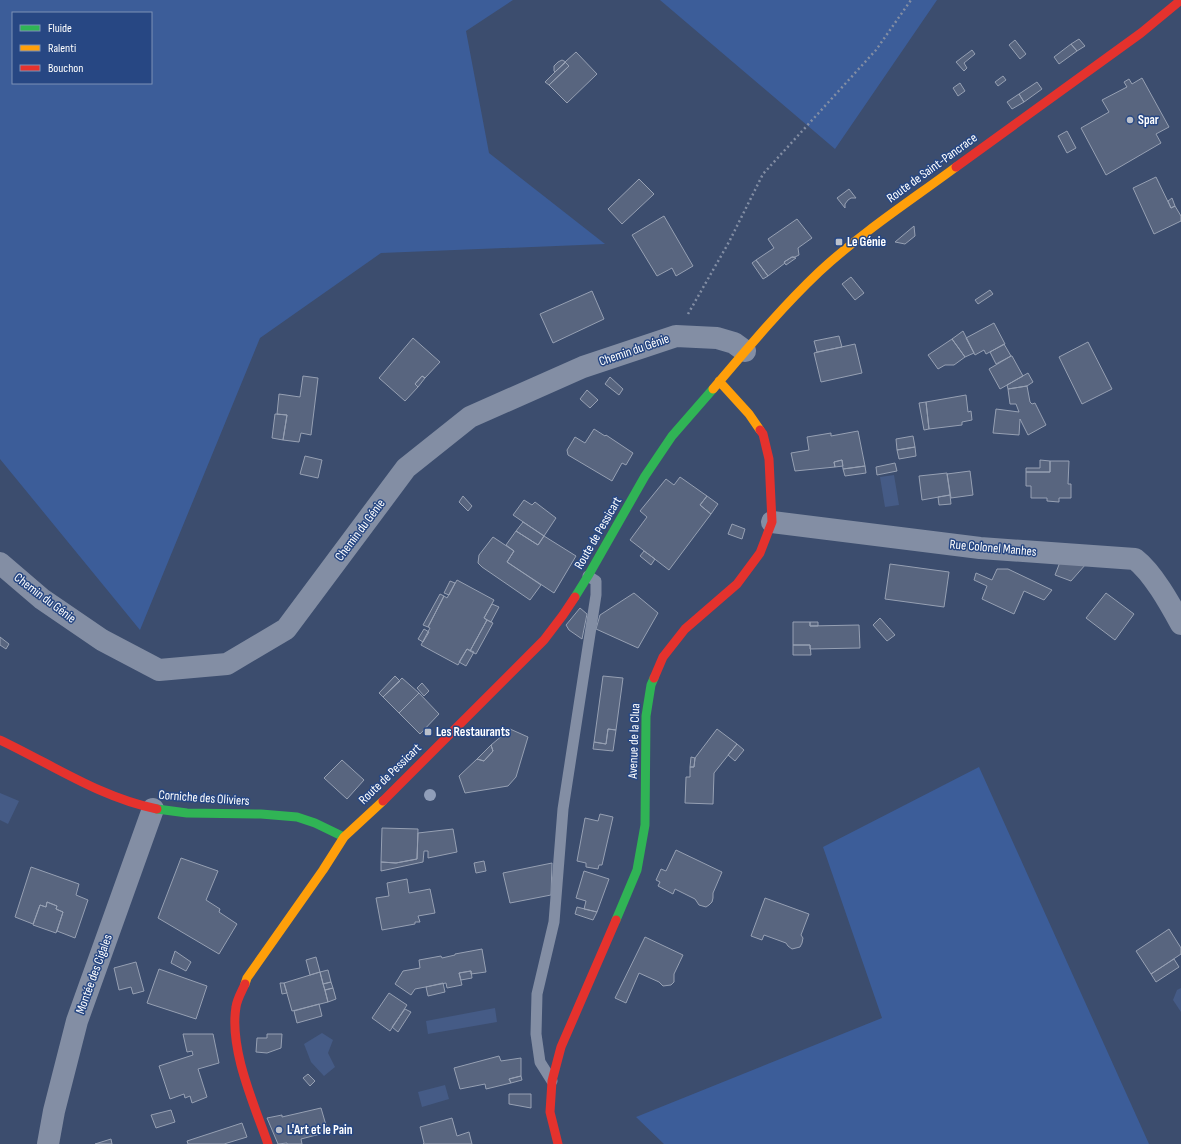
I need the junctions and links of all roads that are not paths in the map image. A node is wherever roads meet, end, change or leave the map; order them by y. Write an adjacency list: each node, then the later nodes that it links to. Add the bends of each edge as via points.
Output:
1 (1181, 0): 2 (street, Route de Saint-Pancrace, via 1141,33 857,239 792,298)
2 (745, 351): 3 (street, Route de Saint-Pancrace); 5 (street, Chemin du Génie, via 734,343 717,338 676,336 583,367 470,417 406,468 286,629 227,664 159,670 102,640 42,599)
3 (719, 381): 4 (street, Avenue de la Clua, via 749,414 763,434 769,459); 6 (street, Route de Pessicart, via 672,436 645,476)
4 (772, 522): 7 (street, Rue Colonel Manhes, via 980,548 1135,559 1144,566); 11 (street, Avenue de la Clua, via 760,553 737,584 685,629 663,657 651,685 646,716 645,825 637,870 561,1047)
5 (0, 563)
6 (588, 576): 10 (street, Route de Pessicart, via 544,640); 11 (lane, via 596,581 596,595 562,809 554,922 537,994 536,1034 540,1062)
7 (1181, 624)
8 (0, 740): 9 (street, Corniche des Oliviers, via 126,801)
9 (153, 809): 10 (street, Corniche des Oliviers, via 299,817); 12 (street, Montée des Cigales, via 77,1021)
10 (344, 837): 13 (street, Route de Pessicart, via 247,978 236,1006 238,1056)
11 (552, 1081): 14 (street, Avenue de la Clua, via 550,1112)
12 (48, 1144)
13 (268, 1144)
14 (558, 1144)

